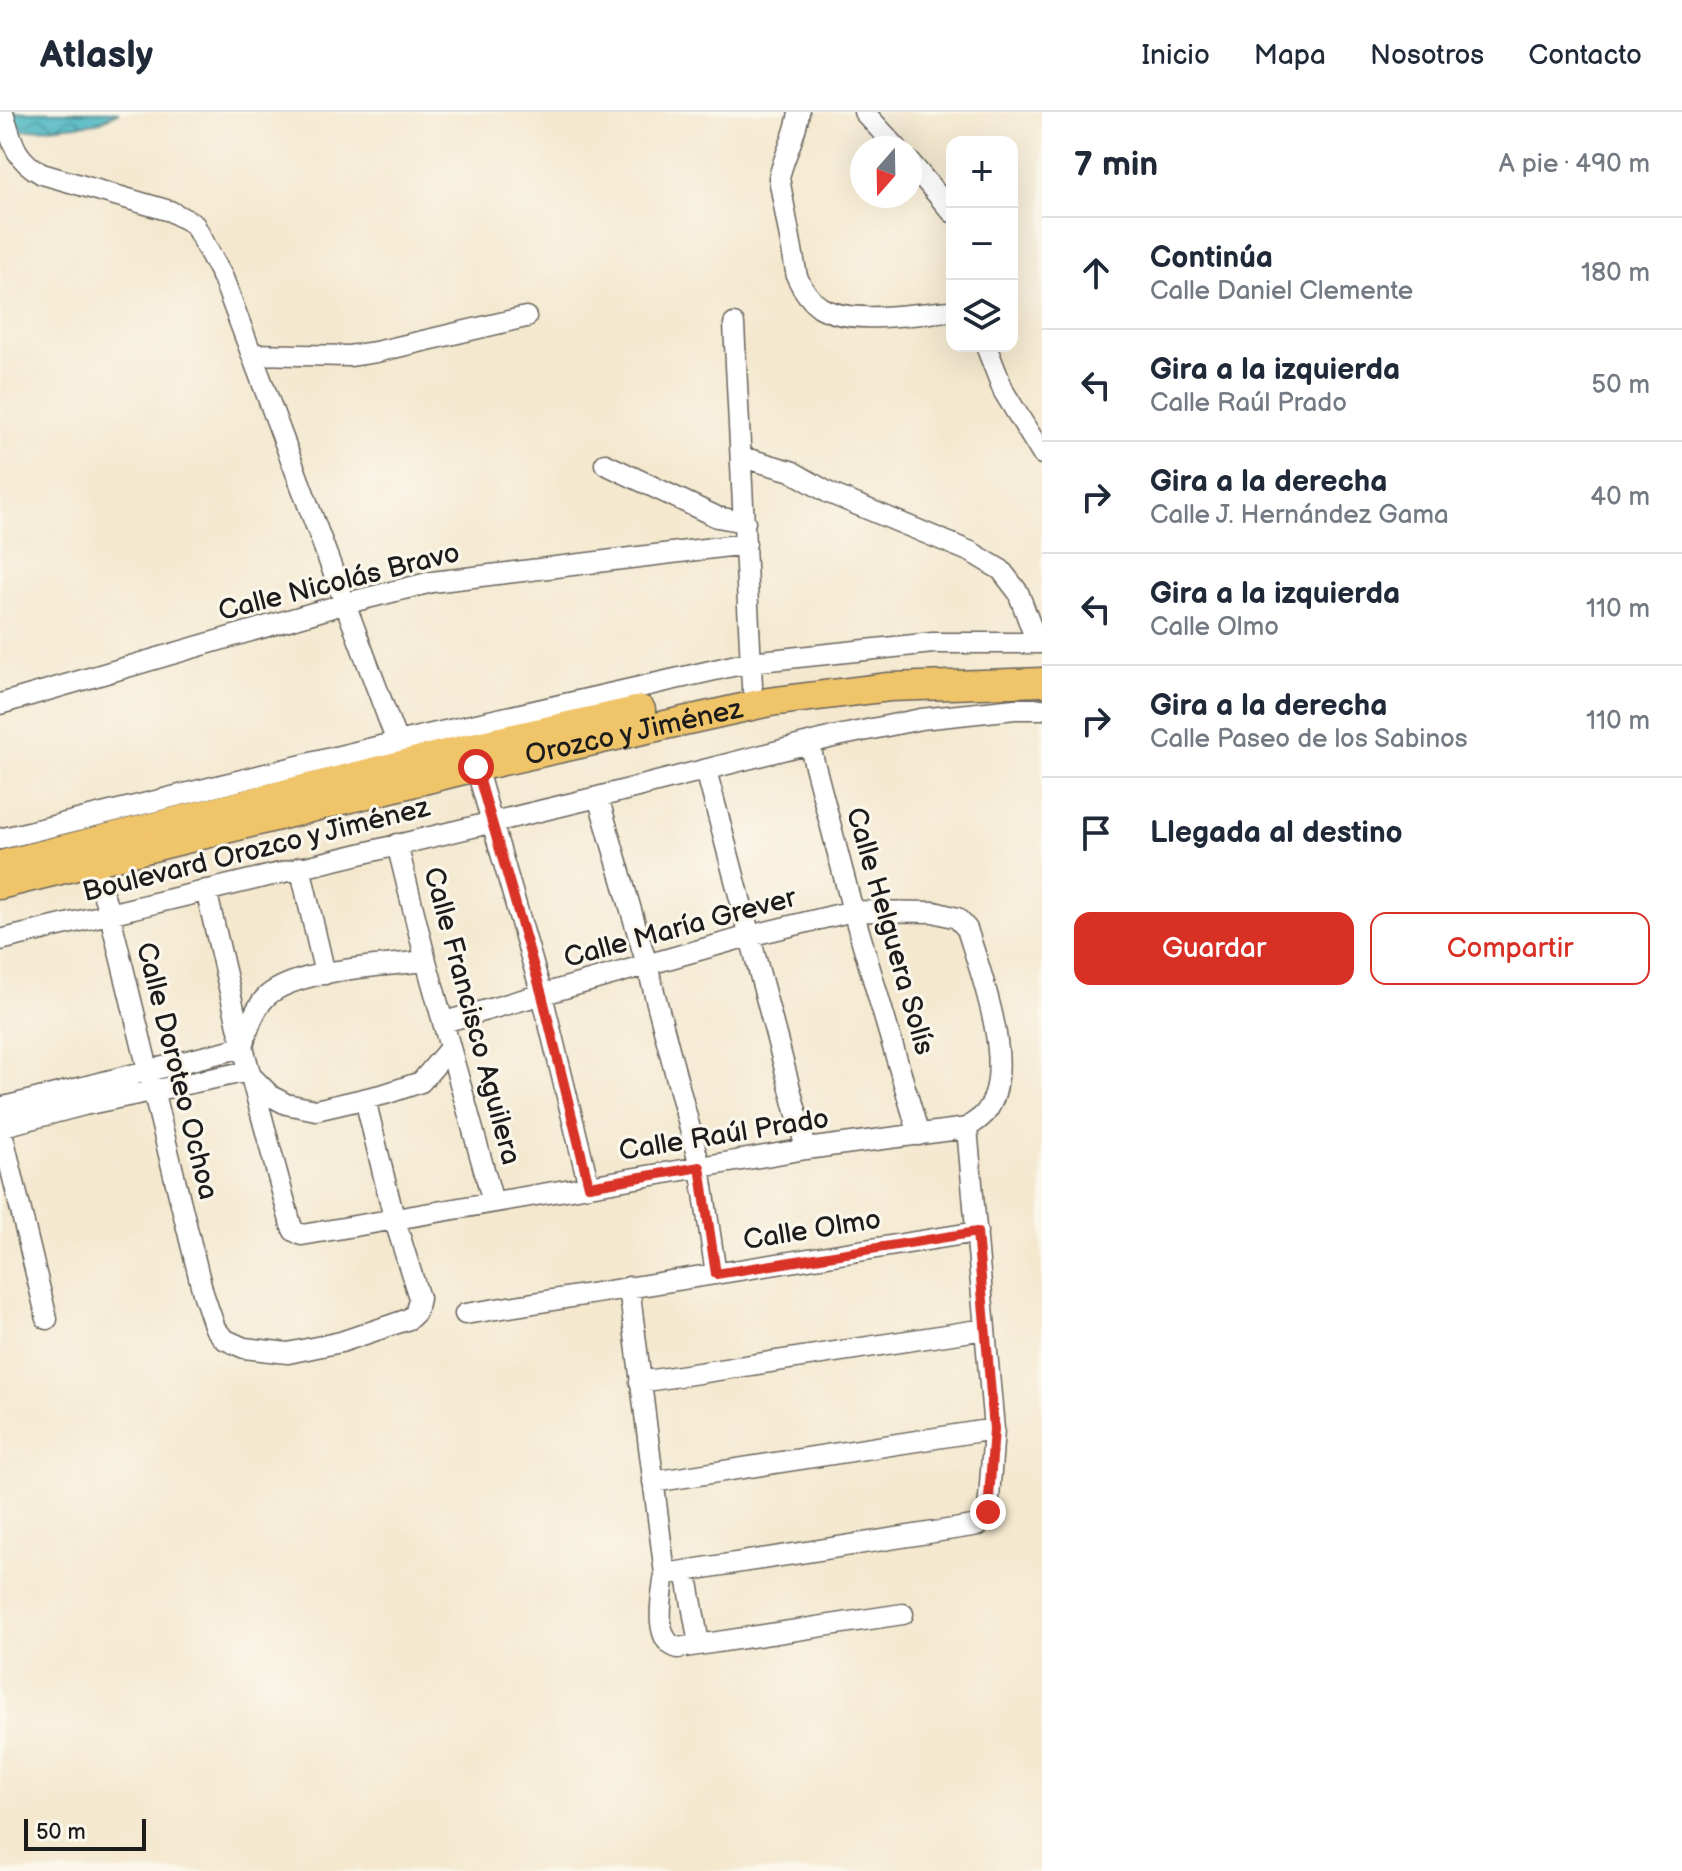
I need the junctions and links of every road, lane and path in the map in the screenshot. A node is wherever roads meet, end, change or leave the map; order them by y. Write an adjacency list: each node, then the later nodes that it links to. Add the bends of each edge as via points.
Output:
1 (3, 112): 11 (street, via 25,165 170,211 194,224 223,278)
2 (799, 112): 7 (street, via 779,178 803,289 820,307 845,315)
3 (864, 112): 4 (street)
4 (886, 136)
5 (922, 176): 6 (street)
6 (949, 208)
7 (946, 311)
8 (526, 317): 11 (street, via 349,356)
9 (734, 324): 13 (street)
10 (988, 352): 12 (street, via 1004,392)
11 (252, 354): 17 (street)
12 (1042, 454)
13 (742, 457): 15 (street); 18 (street, via 791,471 1001,570 1018,592)
14 (605, 464): 15 (street, via 717,517)
15 (745, 522): 16 (street)
16 (746, 544): 17 (street, Calle Nicolás Bravo, via 432,582); 19 (street)
17 (347, 603): 21 (street, Calle Nicolás Bravo); 23 (street)
18 (1040, 650): 19 (highway, Orozco y Jiménez, via 989,663)
19 (751, 674): 23 (street); 32 (highway, Orozco y Jiménez)
20 (1042, 682): 25 (highway, Orozco y Jiménez, via 889,687 769,702)
21 (0, 704)
22 (1042, 709): 24 (street, Boulevard Orozco y Jiménez, via 921,719)
23 (397, 742): 29 (street)
24 (809, 743): 26 (street, Boulevard Orozco y Jiménez); 36 (street, Calle Helguera Solís)
25 (476, 767): 28 (street); 31 (highway, Orozco y Jiménez)
26 (706, 770): 27 (street, Boulevard Orozco y Jiménez); 38 (street)
27 (598, 797): 28 (street, Boulevard Orozco y Jiménez); 41 (street)
28 (492, 821): 30 (street, Boulevard Orozco y Jiménez); 43 (street)
29 (0, 839)
30 (397, 844): 33 (street, Boulevard Orozco y Jiménez); 40 (street, Calle Francisco Aguilera)
31 (93, 863): 34 (highway, Orozco y Jiménez); 37 (street, Calle Doroteo Ochoa)
32 (0, 865)
33 (300, 867): 35 (street, Boulevard Orozco y Jiménez); 42 (street)
34 (0, 885)
35 (206, 890): 37 (street, Boulevard Orozco y Jiménez); 45 (street)
36 (853, 911): 38 (street, Calle María Grever); 53 (street, Calle María Grever, via 934,912 957,918 967,929 999,1048 998,1081 987,1111); 54 (street, Calle Helguera Solís)
37 (110, 915): 39 (street, Boulevard Orozco y Jiménez); 47 (street, Calle Doroteo Ochoa)
38 (749, 936): 41 (street, Calle María Grever); 55 (street)
39 (0, 940)
40 (426, 961): 42 (street); 44 (street, Calle Francisco Aguilera)
41 (647, 965): 43 (street, Calle María Grever); 56 (street)
42 (325, 974): 45 (street, via 290,982 266,997 248,1026)
43 (542, 995): 44 (street, Calle María Grever); 57 (street)
44 (444, 1022): 46 (street, Calle Francisco Aguilera)
45 (243, 1047): 47 (street); 48 (street)
46 (450, 1048): 50 (street, via 421,1082); 58 (street, Calle Francisco Aguilera)
47 (148, 1071): 49 (street, Calle Doroteo Ochoa); 51 (street)
48 (250, 1073): 49 (street); 50 (street, via 286,1104 316,1110); 59 (street, Calle Raúl Prado, via 294,1231 302,1235)
49 (153, 1091): 52 (street); 59 (street, Calle Doroteo Ochoa, via 203,1293 224,1339 244,1348 288,1353 409,1319 419,1298)
50 (365, 1099): 59 (street, Calle Doroteo Ochoa)
51 (0, 1108)
52 (0, 1126): 64 (street)
53 (967, 1128): 54 (street, Calle Raúl Prado); 60 (street)
54 (919, 1135): 55 (street, Calle Raúl Prado)
55 (806, 1149): 56 (street, Calle Raúl Prado)
56 (700, 1167): 57 (street, Calle Raúl Prado); 61 (street)
57 (589, 1186): 58 (street, Calle Raúl Prado)
58 (493, 1202): 59 (street, Calle Raúl Prado)
59 (394, 1218)
60 (977, 1232): 61 (street, Calle Olmo); 65 (street)
61 (716, 1274): 62 (street, Calle Olmo)
62 (629, 1287): 63 (street, Calle Olmo); 66 (street)
63 (465, 1314)
64 (47, 1319)
65 (985, 1329): 66 (street); 67 (street)
66 (640, 1382): 68 (street)
67 (994, 1429): 68 (street); 69 (street, via 988,1512 979,1525)
68 (653, 1482): 70 (street)
69 (686, 1571): 70 (street); 72 (street)
70 (665, 1574): 72 (street, via 664,1638 671,1646)
71 (903, 1614): 72 (street)
72 (689, 1646)

